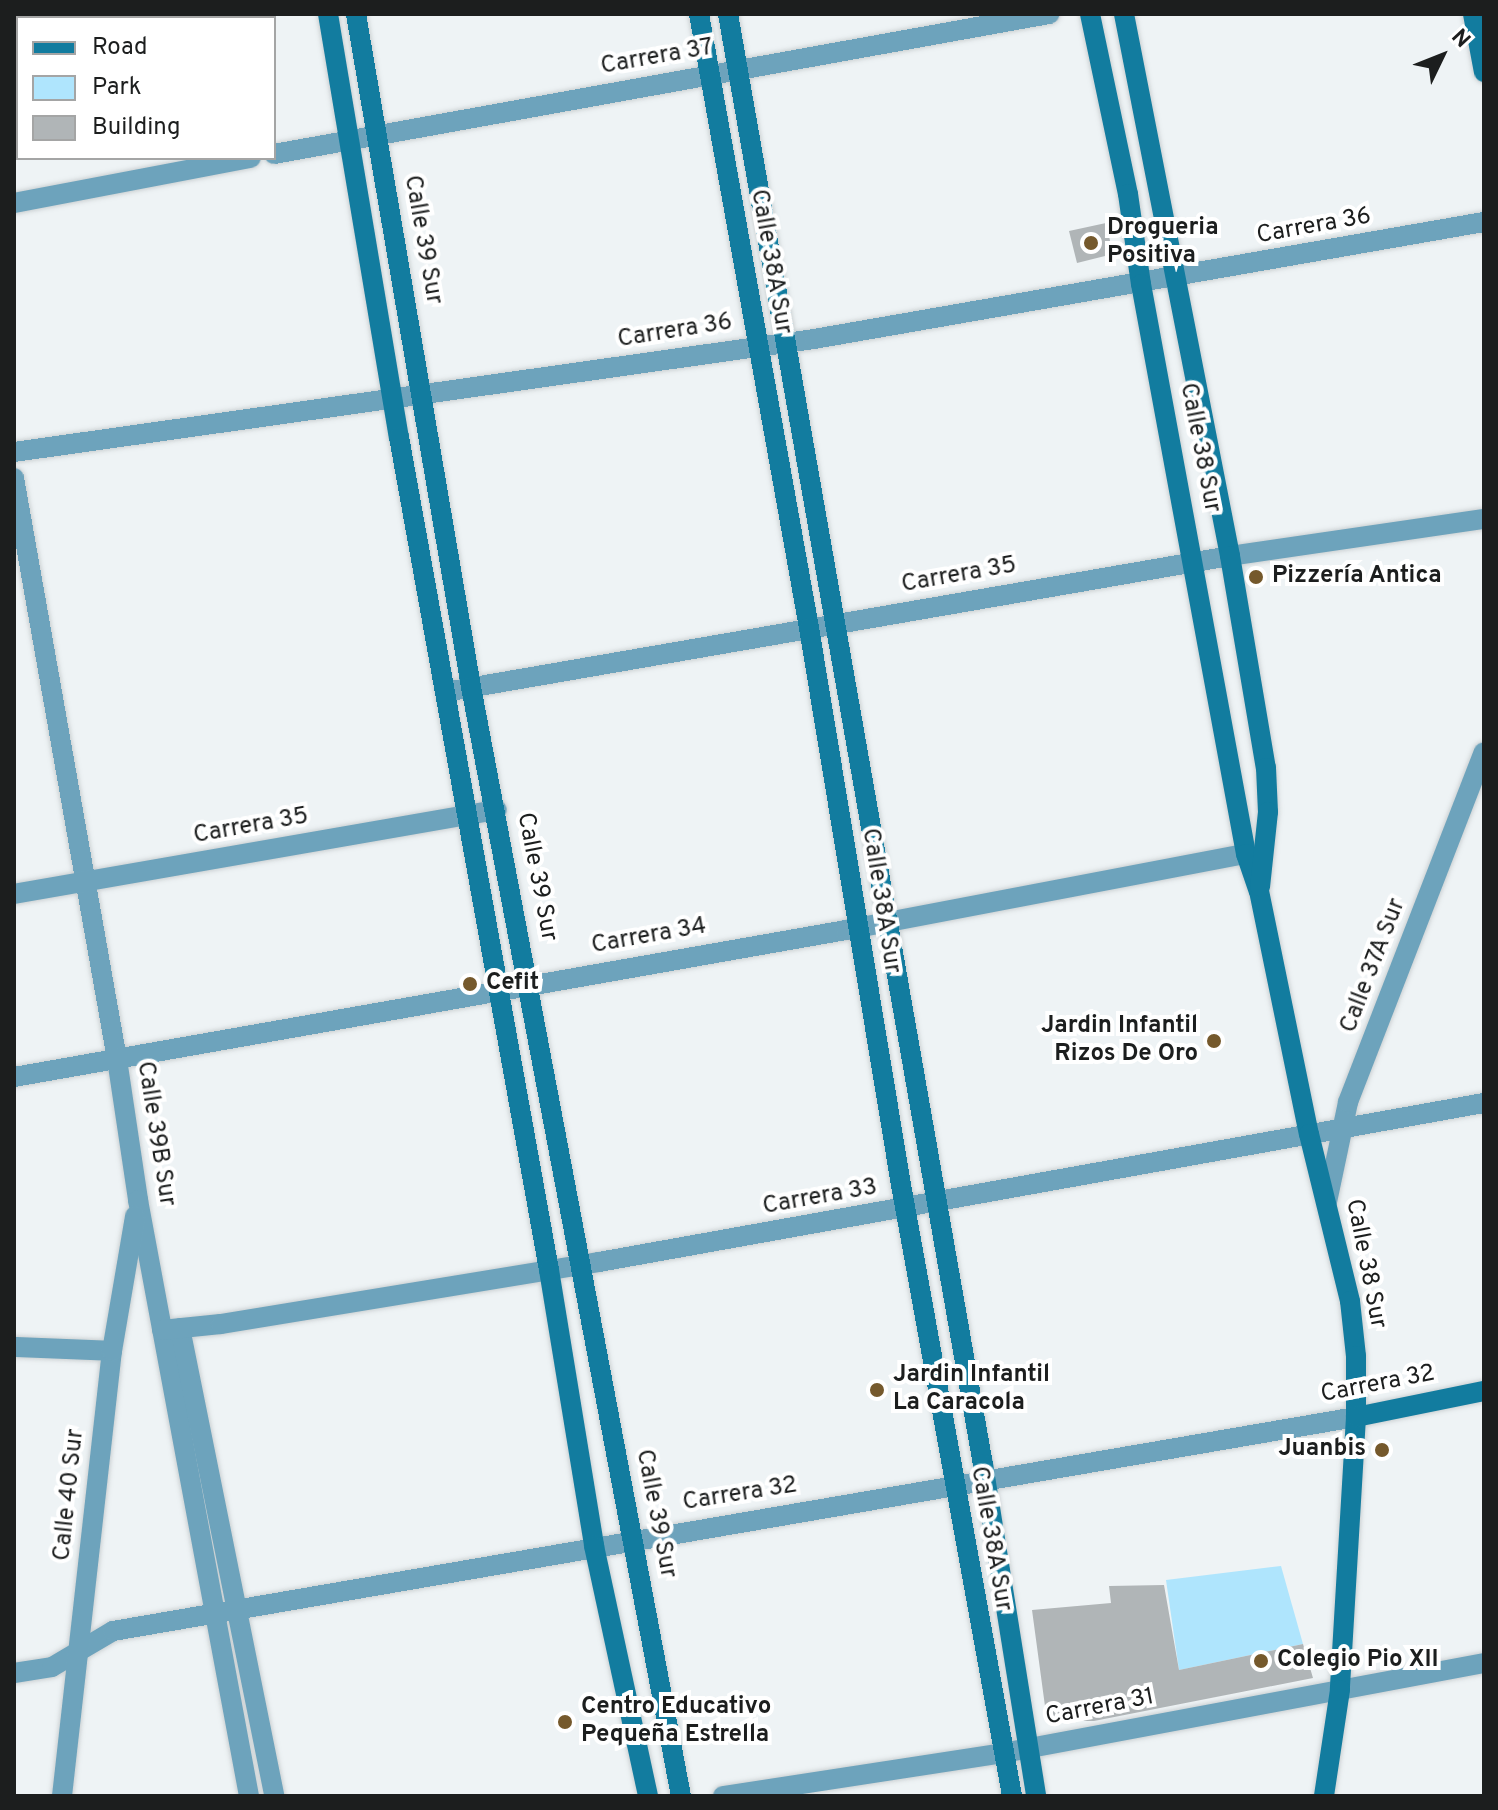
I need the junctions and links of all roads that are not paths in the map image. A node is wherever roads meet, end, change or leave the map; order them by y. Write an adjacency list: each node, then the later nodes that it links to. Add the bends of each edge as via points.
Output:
1 (328, 14): 13 (street)
2 (356, 14): 12 (street, Calle 39 Sur)
3 (699, 14): 11 (street, Calle 38A Sur)
4 (728, 14): 9 (street, Calle 38A Sur)
5 (1049, 14): 9 (street, Carrera 37)
6 (1090, 14): 19 (street, Calle 38 Sur)
7 (1124, 14): 18 (street, Calle 38 Sur)
8 (1473, 14): 10 (street)
9 (737, 70): 11 (street, Carrera 37); 20 (street, Calle 38A Sur)
10 (1484, 72)
11 (710, 74): 12 (street, Carrera 37); 21 (street, Calle 38A Sur)
12 (377, 135): 13 (street, Carrera 37); 22 (street, Calle 39 Sur)
13 (351, 139): 14 (street, Carrera 37); 23 (street)
14 (276, 154)
15 (240, 160): 16 (street)
16 (14, 203)
17 (1484, 222): 18 (street, Carrera 36)
18 (1177, 278): 19 (street, Carrera 36); 27 (street, Calle 38 Sur)
19 (1141, 284): 20 (street, Carrera 36); 28 (street, Calle 38 Sur)
20 (785, 342): 21 (street, Carrera 36); 29 (street, Calle 38A Sur)
21 (758, 346): 22 (street, Carrera 36); 30 (street, Calle 38A Sur)
22 (424, 397): 23 (street, Carrera 36); 31 (street, Calle 39 Sur)
23 (392, 399): 24 (street, Carrera 36); 32 (street)
24 (14, 452)
25 (14, 478): 37 (street, Calle 39B Sur)
26 (1484, 519): 27 (street, Carrera 35)
27 (1230, 556): 28 (street, Carrera 35); 38 (street, Calle 38 Sur, via 1266,768 1268,812)
28 (1194, 562): 29 (street, Carrera 35); 36 (street, Calle 38 Sur)
29 (837, 624): 30 (street, Carrera 35); 40 (street, Calle 38A Sur)
30 (809, 628): 31 (street, Carrera 35); 41 (street, Calle 38A Sur)
31 (471, 687): 32 (street, Carrera 35); 34 (street, Calle 39 Sur)
32 (445, 692): 35 (street)
33 (1484, 752): 47 (street, Calle 37A Sur)
34 (497, 810): 35 (street, Carrera 35); 42 (street, Calle 39 Sur)
35 (467, 816): 37 (street, Carrera 35); 43 (street)
36 (1246, 854): 38 (street, Calle 38 Sur); 40 (street, Carrera 34)
37 (86, 882): 39 (street, Carrera 35); 44 (street, Calle 39B Sur)
38 (1259, 891): 48 (street, Calle 38 Sur)
39 (14, 894)
40 (887, 922): 41 (street, Carrera 34); 51 (street, Calle 38A Sur)
41 (858, 927): 42 (street, Carrera 34); 52 (street, Calle 38A Sur)
42 (529, 984): 43 (street, Carrera 34); 53 (street, Calle 39 Sur)
43 (500, 989): 44 (street, Carrera 34); 54 (street)
44 (117, 1059): 45 (street, Carrera 34); 49 (street, Calle 39B Sur)
45 (14, 1077)
46 (1484, 1103): 47 (street, Carrera 33)
47 (1341, 1127): 48 (street, Carrera 33); 50 (street, Calle 37A Sur)
48 (1309, 1134): 50 (street, Calle 38 Sur); 51 (street, Carrera 33)
49 (138, 1200): 55 (street, Calle 39B Sur); 57 (street, Calle 40 Sur)
50 (1327, 1202): 59 (street, Calle 38 Sur, via 1350,1301)
51 (935, 1204): 52 (street, Carrera 33); 60 (street, Calle 38A Sur)
52 (905, 1210): 53 (street, Carrera 33); 61 (street, Calle 38A Sur)
53 (582, 1265): 54 (street, Carrera 33); 62 (street, Calle 39 Sur)
54 (549, 1270): 55 (street, Carrera 33); 63 (street)
55 (171, 1329): 64 (street, Calle 39B Sur); 65 (street, Calle 39B Sur)
56 (14, 1347): 57 (street)
57 (112, 1351): 66 (street, Calle 40 Sur)
58 (1484, 1391): 59 (street, Carrera 32)
59 (1356, 1417): 60 (street, Carrera 32); 69 (street, Calle 38 Sur)
60 (986, 1481): 61 (street, Carrera 32); 70 (street, Calle 38A Sur)
61 (955, 1487): 62 (street, Carrera 32); 71 (street, Calle 38A Sur)
62 (633, 1539): 63 (street, Carrera 32); 76 (street, Calle 39 Sur)
63 (594, 1546): 64 (street, Carrera 32); 75 (street)
64 (236, 1610): 65 (street, Carrera 32); 74 (street, Calle 39B Sur)
65 (215, 1614): 66 (street, Carrera 32, via 113,1631); 73 (street, Calle 39B Sur)
66 (80, 1652): 68 (street, Carrera 32, via 52,1667); 72 (street, Calle 40 Sur)
67 (1484, 1663): 69 (street, Carrera 31)
68 (14, 1673)
69 (1340, 1690): 70 (street, Carrera 31); 80 (street, Calle 38 Sur)
70 (1027, 1748): 71 (street, Carrera 31); 79 (street, Calle 38A Sur)
71 (1003, 1753): 77 (street, Carrera 31); 78 (street, Calle 38A Sur)
72 (62, 1796)
73 (249, 1796)
74 (274, 1796)
75 (648, 1796)
76 (681, 1796)
77 (723, 1796)
78 (1012, 1796)
79 (1036, 1796)
80 (1324, 1796)

